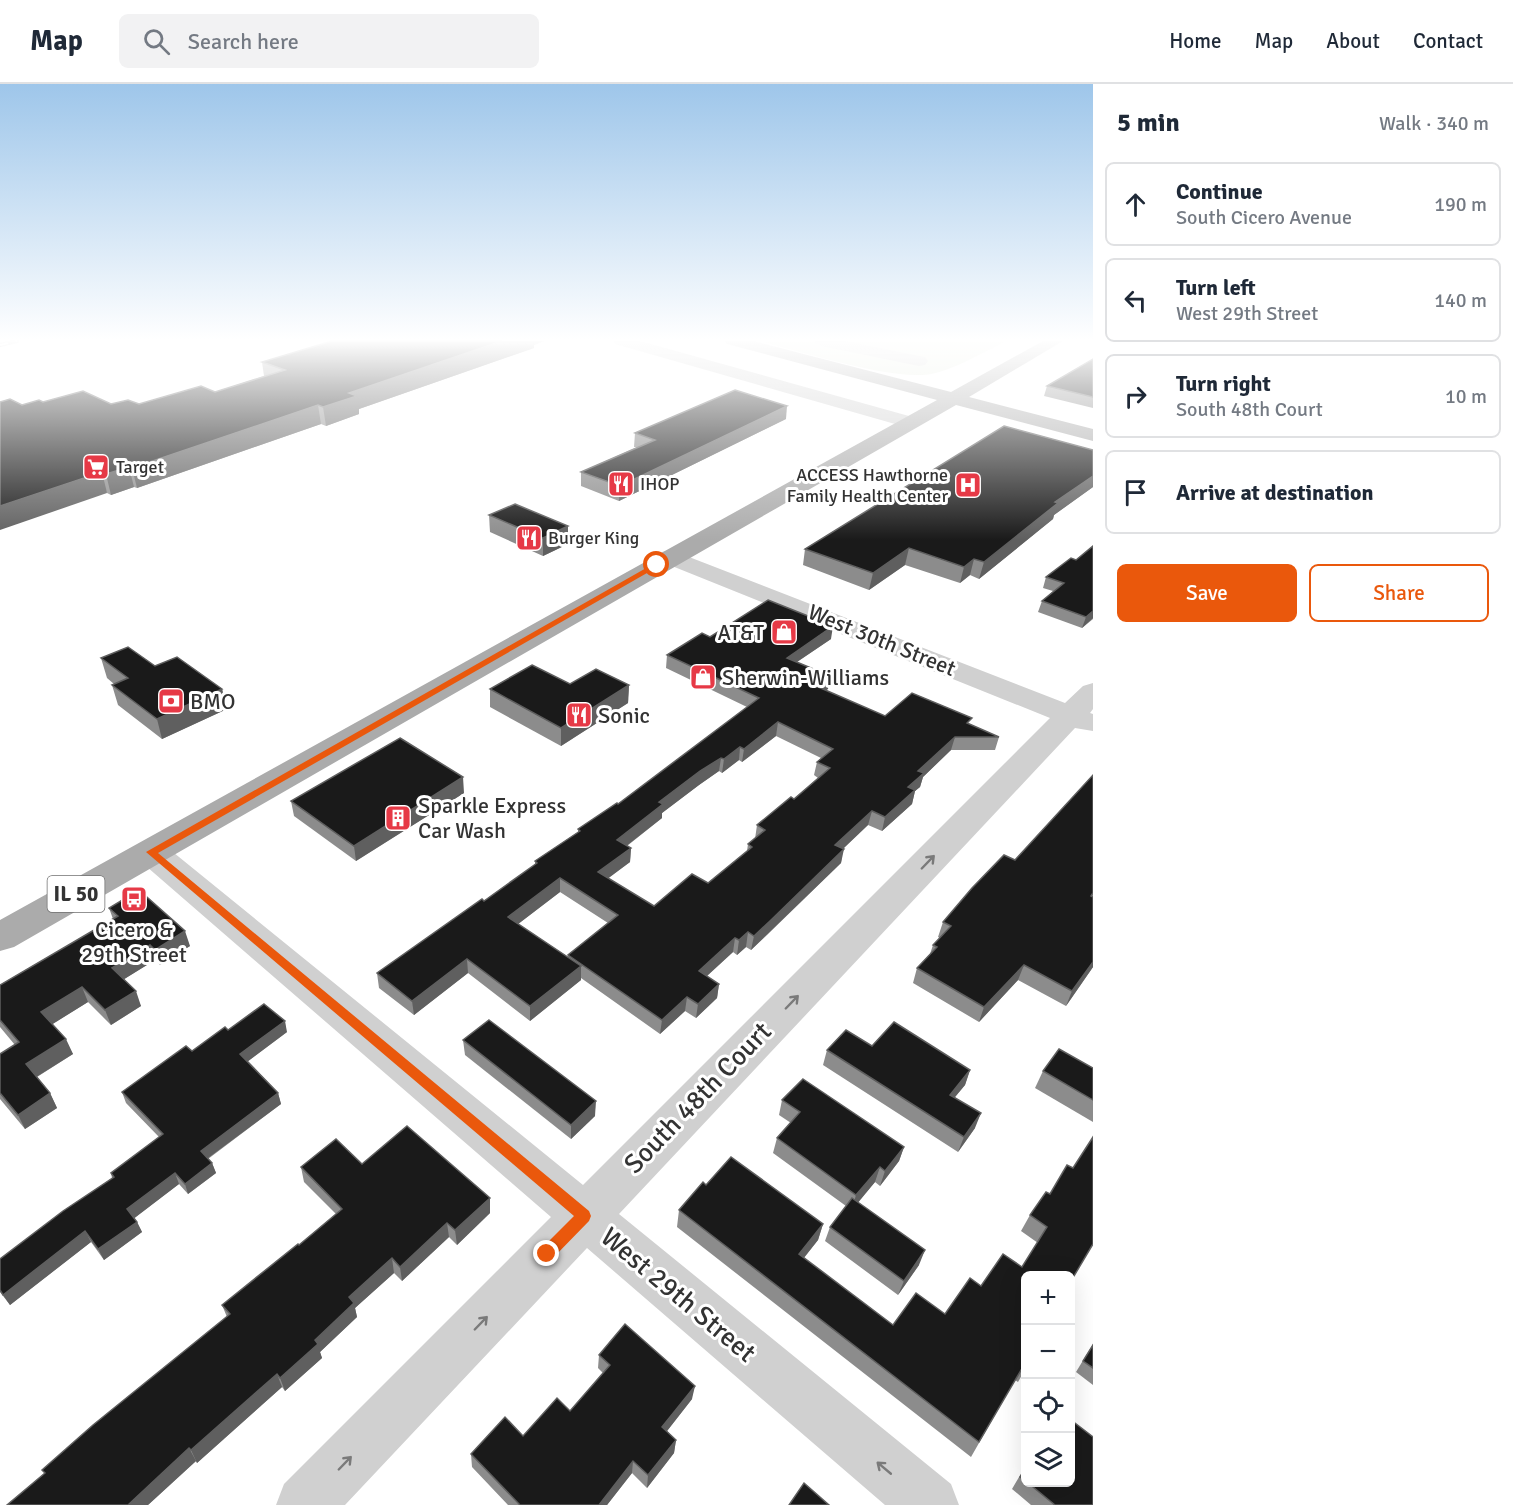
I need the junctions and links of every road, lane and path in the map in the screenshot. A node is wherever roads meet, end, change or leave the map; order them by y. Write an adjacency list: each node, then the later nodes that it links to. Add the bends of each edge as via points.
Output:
1 (857, 407): 4 (street)
2 (935, 407): 4 (main road, IL 50)
3 (987, 407): 5 (main road)
4 (909, 422): 6 (main road, IL 50)
5 (1093, 435)
6 (671, 557): 7 (street, West 30th Street); 8 (main road, IL 50)
7 (1085, 711): 10 (street, South 48th Court, one-way to 7)
8 (151, 852): 9 (main road, IL 50); 10 (street, West 29th Street)
9 (0, 936)
10 (584, 1216): 11 (street, South 48th Court, one-way to 10); 12 (street, West 29th Street, one-way to 10)
11 (305, 1505)
12 (930, 1505)

